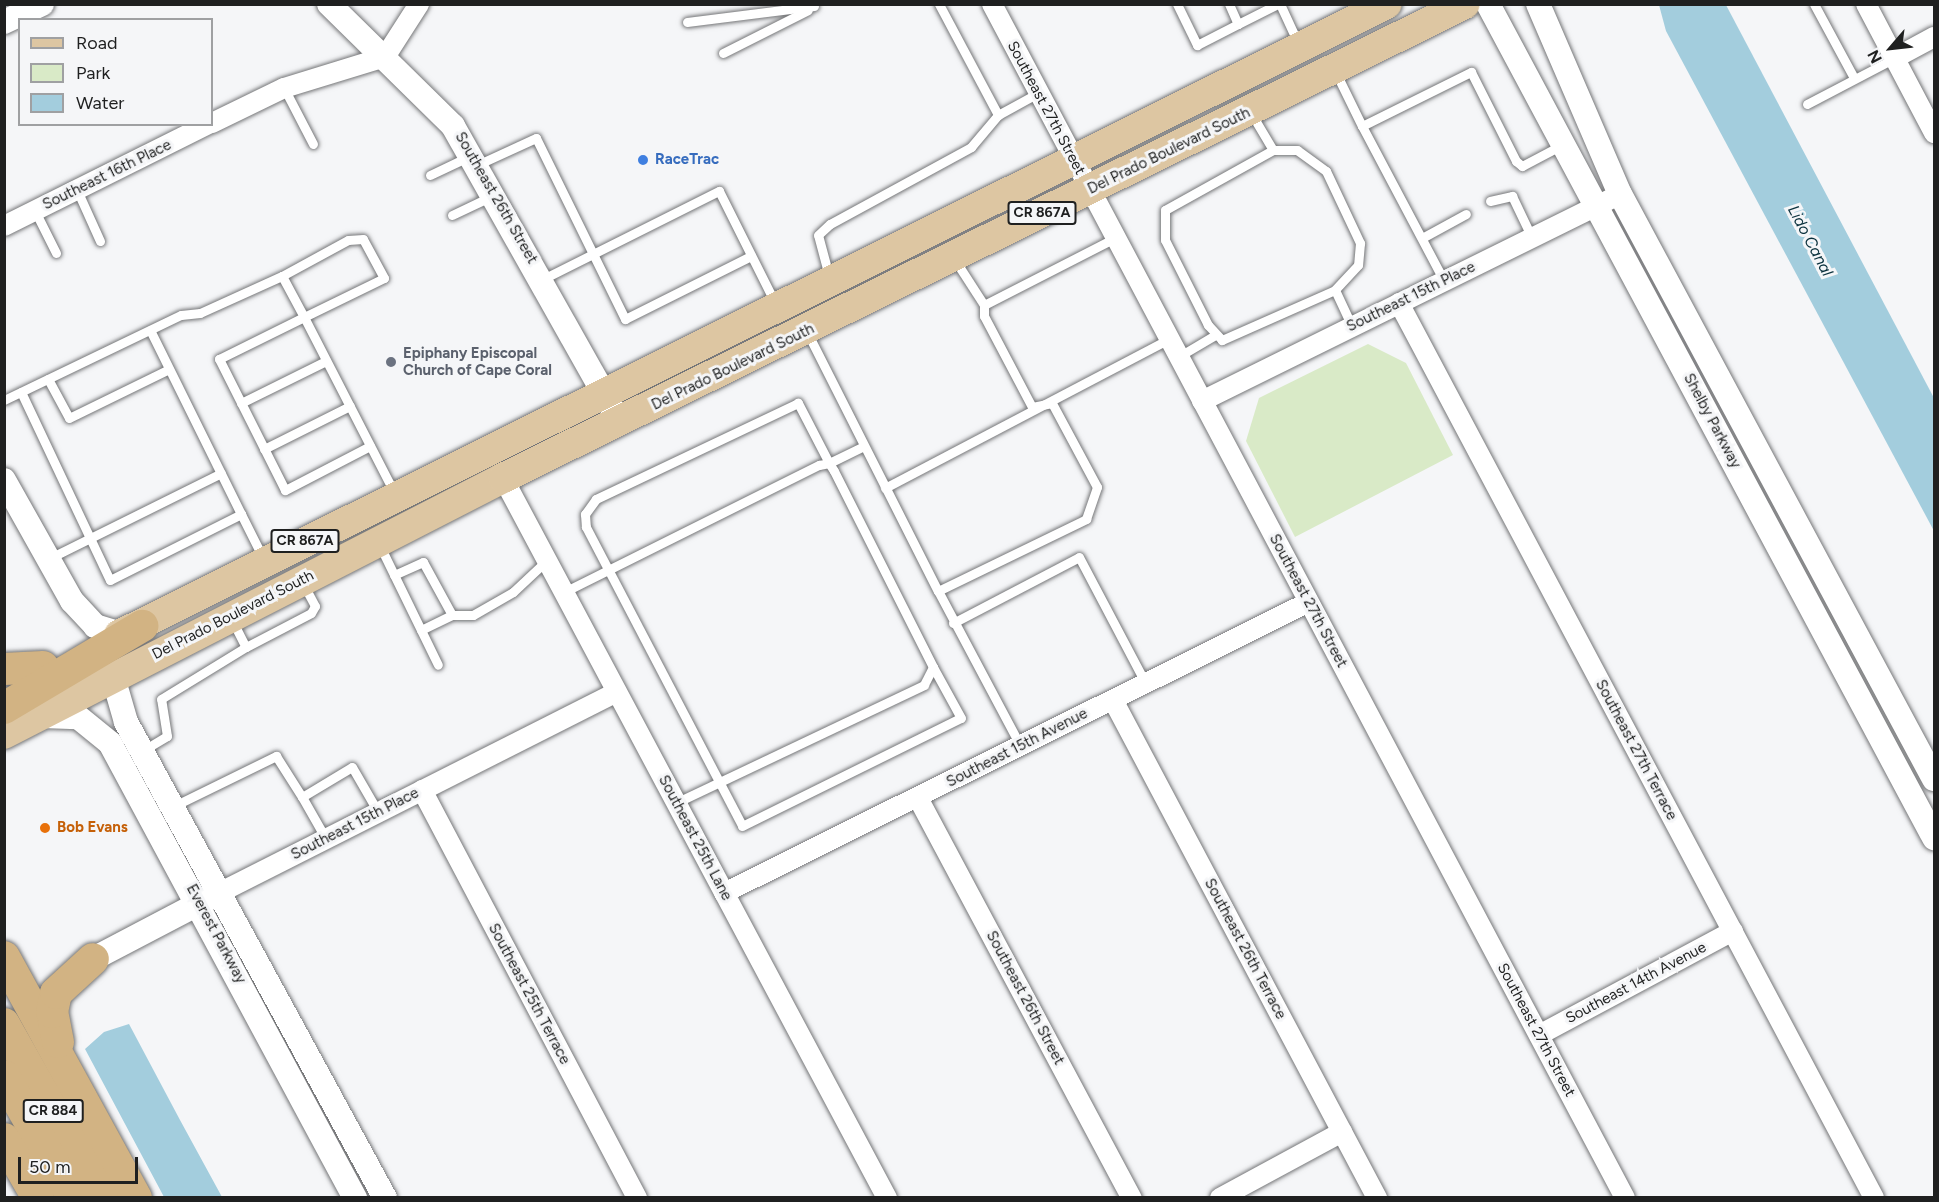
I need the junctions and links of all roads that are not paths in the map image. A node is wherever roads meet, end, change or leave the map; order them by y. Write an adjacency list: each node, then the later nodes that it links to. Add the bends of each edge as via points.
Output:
1 (42, 4): 17 (street)
2 (329, 4): 24 (street, Southeast 26th Street)
3 (419, 4): 24 (street)
4 (939, 4): 32 (lane)
5 (992, 4): 29 (street, Southeast 27th Street)
6 (1177, 4): 19 (lane, via 1197,45)
7 (1229, 4): 19 (lane)
8 (1279, 4): 19 (lane); 21 (lane)
9 (1387, 4): 21 (main road, CR 867A)
10 (1433, 4): 22 (main road, via 1398,22)
11 (1465, 4): 22 (main road, Del Prado Boulevard South / CR 867A)
12 (1488, 4): 38 (street, Shelby Parkway)
13 (1538, 4): 45 (street, Shelby Parkway)
14 (1814, 4): 27 (lane)
15 (1866, 4): 25 (street)
16 (816, 5): 18 (lane); 23 (lane)
17 (4, 22)
18 (687, 22)
19 (1238, 24)
20 (1935, 37): 25 (street)
21 (1300, 47): 41 (main road, CR 867A)
22 (1373, 50): 26 (main road, Del Prado Boulevard South / CR 867A)
23 (723, 53)
24 (385, 57): 28 (street, Southeast 16th Place); 40 (street, Southeast 26th Street, via 453,126)
25 (1894, 58): 27 (lane); 36 (street)
26 (1334, 69): 31 (main road, Del Prado Boulevard South / CR 867A); 35 (lane)
27 (1854, 78): 30 (lane)
28 (284, 88): 33 (street, Southeast 16th Place); 37 (lane)
29 (1038, 93): 32 (lane); 41 (street, Southeast 27th Street)
30 (1807, 104)
31 (1250, 111): 39 (lane); 43 (main road, Del Prado Boulevard South / CR 867A)
32 (998, 115): 63 (lane, via 971,147 818,235)
33 (213, 123)
34 (206, 126): 44 (street, Southeast 16th Place)
35 (1362, 126): 38 (lane, via 1471,72 1522,166); 54 (lane)
36 (1935, 133)
37 (313, 144)
38 (1564, 144): 48 (street, Shelby Parkway)
39 (1272, 150): 65 (lane, via 1297,150 1314,158 1356,232 1358,265); 73 (lane, via 1165,210 1165,240)
40 (475, 160): 42 (lane); 46 (street, Southeast 26th Street); 58 (lane, via 536,138)
41 (1075, 161): 43 (street, Southeast 27th Street); 63 (main road, CR 867A)
42 (430, 175)
43 (1090, 189): 53 (street, Southeast 27th Street); 60 (main road, Del Prado Boulevard South / CR 867A)
44 (76, 190): 49 (street, Southeast 16th Place); 56 (lane)
45 (1620, 194): 48 (street, Southeast 15th Place); 128 (street, Shelby Parkway)
46 (495, 195): 51 (lane); 62 (street, Southeast 26th Street)
47 (1490, 201): 55 (lane, via 1512,196)
48 (1597, 205): 55 (street, Southeast 15th Place); 136 (street, Shelby Parkway)
49 (35, 211): 52 (street, Southeast 16th Place); 57 (lane)
50 (1466, 214): 54 (lane)
51 (452, 215)
52 (4, 226)
53 (1115, 238): 67 (lane); 74 (street, Southeast 27th Street)
54 (1422, 238): 64 (lane)
55 (1532, 238): 64 (street, Southeast 15th Place)
56 (100, 241)
57 (56, 253)
58 (592, 255): 59 (lane, via 626,319); 59 (lane, via 719,191); 62 (lane)
59 (751, 256): 68 (lane)
60 (954, 258): 67 (lane); 72 (main road, Del Prado Boulevard South / CR 867A)
61 (282, 276): 69 (lane); 69 (lane, via 348,240 363,239 384,278); 71 (lane)
62 (543, 279): 80 (street, Southeast 26th Street)
63 (831, 281): 68 (main road, CR 867A)
64 (1444, 281): 66 (street, Southeast 15th Place)
65 (1335, 290): 70 (lane); 73 (lane, via 1230,341)
66 (1399, 303): 70 (street, Southeast 15th Place); 141 (street, Southeast 27th Terrace)
67 (984, 305): 85 (lane, via 984,316)
68 (777, 308): 80 (main road, CR 867A)
69 (304, 318): 76 (lane); 83 (lane, via 219,359)
70 (1352, 326): 82 (street, Southeast 15th Place)
71 (150, 330): 77 (lane); 78 (lane)
72 (807, 332): 86 (main road, Del Prado Boulevard South / CR 867A); 88 (lane)
73 (1215, 335): 75 (lane)
74 (1169, 339): 75 (street, Southeast 27th Street); 85 (lane)
75 (1178, 357): 82 (street, Southeast 27th Street)
76 (326, 361): 83 (lane); 84 (lane)
77 (169, 369): 78 (lane, via 69,418); 91 (lane)
78 (48, 379): 79 (lane)
79 (21, 392): 81 (lane); 97 (lane)
80 (604, 393): 86 (street, Southeast 26th Street); 95 (main road, CR 867A)
81 (4, 400)
82 (1202, 401): 107 (street, Southeast 27th Street)
83 (241, 403): 89 (lane)
84 (350, 406): 87 (lane); 89 (lane)
85 (1032, 407): 94 (lane); 105 (lane, via 1052,403 1096,487 1086,519)
86 (620, 423): 92 (main road, Del Prado Boulevard South / CR 867A)
87 (370, 446): 89 (lane, via 285,490); 95 (lane)
88 (864, 446): 90 (lane); 94 (lane)
89 (264, 449)
90 (829, 463): 102 (lane); 102 (lane, via 798,404 596,499 585,514 586,527); 116 (lane)
91 (221, 473): 96 (lane); 97 (lane)
92 (503, 478): 98 (main road, Del Prado Boulevard South / CR 867A); 100 (street, Southeast 25th Lane)
93 (4, 480): 99 (street)
94 (885, 488): 105 (lane)
95 (396, 496): 101 (main road, CR 867A)
96 (241, 514): 97 (lane, via 110,580); 101 (lane)
97 (90, 538): 99 (lane)
98 (378, 542): 103 (lane); 104 (main road, Del Prado Boulevard South / CR 867A)
99 (48, 560): 111 (street, via 83,615 100,629)
100 (546, 561): 106 (street, Southeast 25th Lane); 108 (lane, via 513,592 473,615)
101 (265, 562): 111 (main road, CR 867A)
102 (609, 570): 106 (lane); 129 (lane)
103 (394, 575): 108 (lane, via 423,562); 112 (lane)
104 (301, 581): 109 (main road, Del Prado Boulevard South / CR 867A); 113 (lane, via 315,606 311,613)
105 (939, 591): 110 (lane)
106 (564, 592): 121 (street, Southeast 25th Lane)
107 (1308, 602): 119 (street, Southeast 15th Avenue); 146 (street, Southeast 27th Street)
108 (452, 615): 112 (lane)
109 (230, 616): 113 (lane); 118 (main road, Del Prado Boulevard South / CR 867A)
110 (953, 623): 119 (lane, via 1079,557); 126 (lane)
111 (132, 630): 115 (main road, CR 867A); 123 (highway)
112 (421, 630): 114 (lane)
113 (246, 647): 127 (lane, via 161,699 167,736)
114 (438, 665)
115 (42, 667): 117 (highway); 120 (main road, CR 867A)
116 (933, 667): 129 (lane, via 924,685); 129 (lane, via 961,718 742,826)
117 (4, 669)
118 (113, 676): 124 (main road, Del Prado Boulevard South / CR 867A); 127 (street, Everest Parkway, via 118,705)
119 (1146, 684): 122 (street, Southeast 15th Avenue)
120 (4, 686)
121 (617, 692): 130 (street, Southeast 15th Place); 133 (street, Southeast 25th Lane)
122 (1113, 700): 126 (street, Southeast 15th Avenue); 149 (street, Southeast 26th Terrace)
123 (4, 708)
124 (41, 716): 125 (main road, Del Prado Boulevard South / CR 867A); 140 (street, Everest Parkway, via 78,717 103,734)
125 (4, 735)
126 (1021, 747): 132 (street, Southeast 15th Avenue)
127 (142, 752): 134 (street, Everest Parkway)
128 (1935, 779)
129 (719, 783): 133 (lane)
130 (422, 790): 135 (street, Southeast 15th Place); 157 (street, Southeast 25th Terrace)
131 (302, 797): 134 (lane, via 276,756); 135 (lane, via 352,767); 137 (lane)
132 (918, 798): 139 (street, Southeast 15th Avenue); 159 (street, Southeast 26th Street)
133 (676, 804): 139 (street, Southeast 25th Lane)
134 (173, 806): 138 (street, Everest Parkway)
135 (378, 812): 137 (street, Southeast 15th Place)
136 (1935, 838)
137 (326, 839): 138 (street, Southeast 15th Place)
138 (223, 891): 140 (street, Southeast 15th Place); 156 (street, Everest Parkway)
139 (724, 893): 158 (street, Southeast 25th Lane)
140 (200, 903): 144 (street, Southeast 15th Place); 155 (street, Everest Parkway)
141 (1733, 931): 146 (street, Southeast 14th Avenue); 163 (street, Southeast 27th Terrace)
142 (4, 951): 144 (highway, via 43,973)
143 (4, 957): 147 (highway)
144 (93, 959): 147 (highway, via 52,1001)
145 (4, 1024): 153 (highway, CR 884)
146 (1539, 1035): 162 (street, Southeast 27th Street)
147 (64, 1066): 154 (highway)
148 (4, 1076): 152 (highway, CR 884)
149 (1342, 1132): 160 (street); 161 (street, Southeast 26th Terrace)
150 (4, 1139): 151 (highway)
151 (38, 1197)
152 (73, 1197)
153 (102, 1197)
154 (136, 1197)
155 (355, 1197)
156 (385, 1197)
157 (637, 1197)
158 (887, 1197)
159 (1132, 1197)
160 (1220, 1197)
161 (1377, 1197)
162 (1625, 1197)
163 (1874, 1197)

